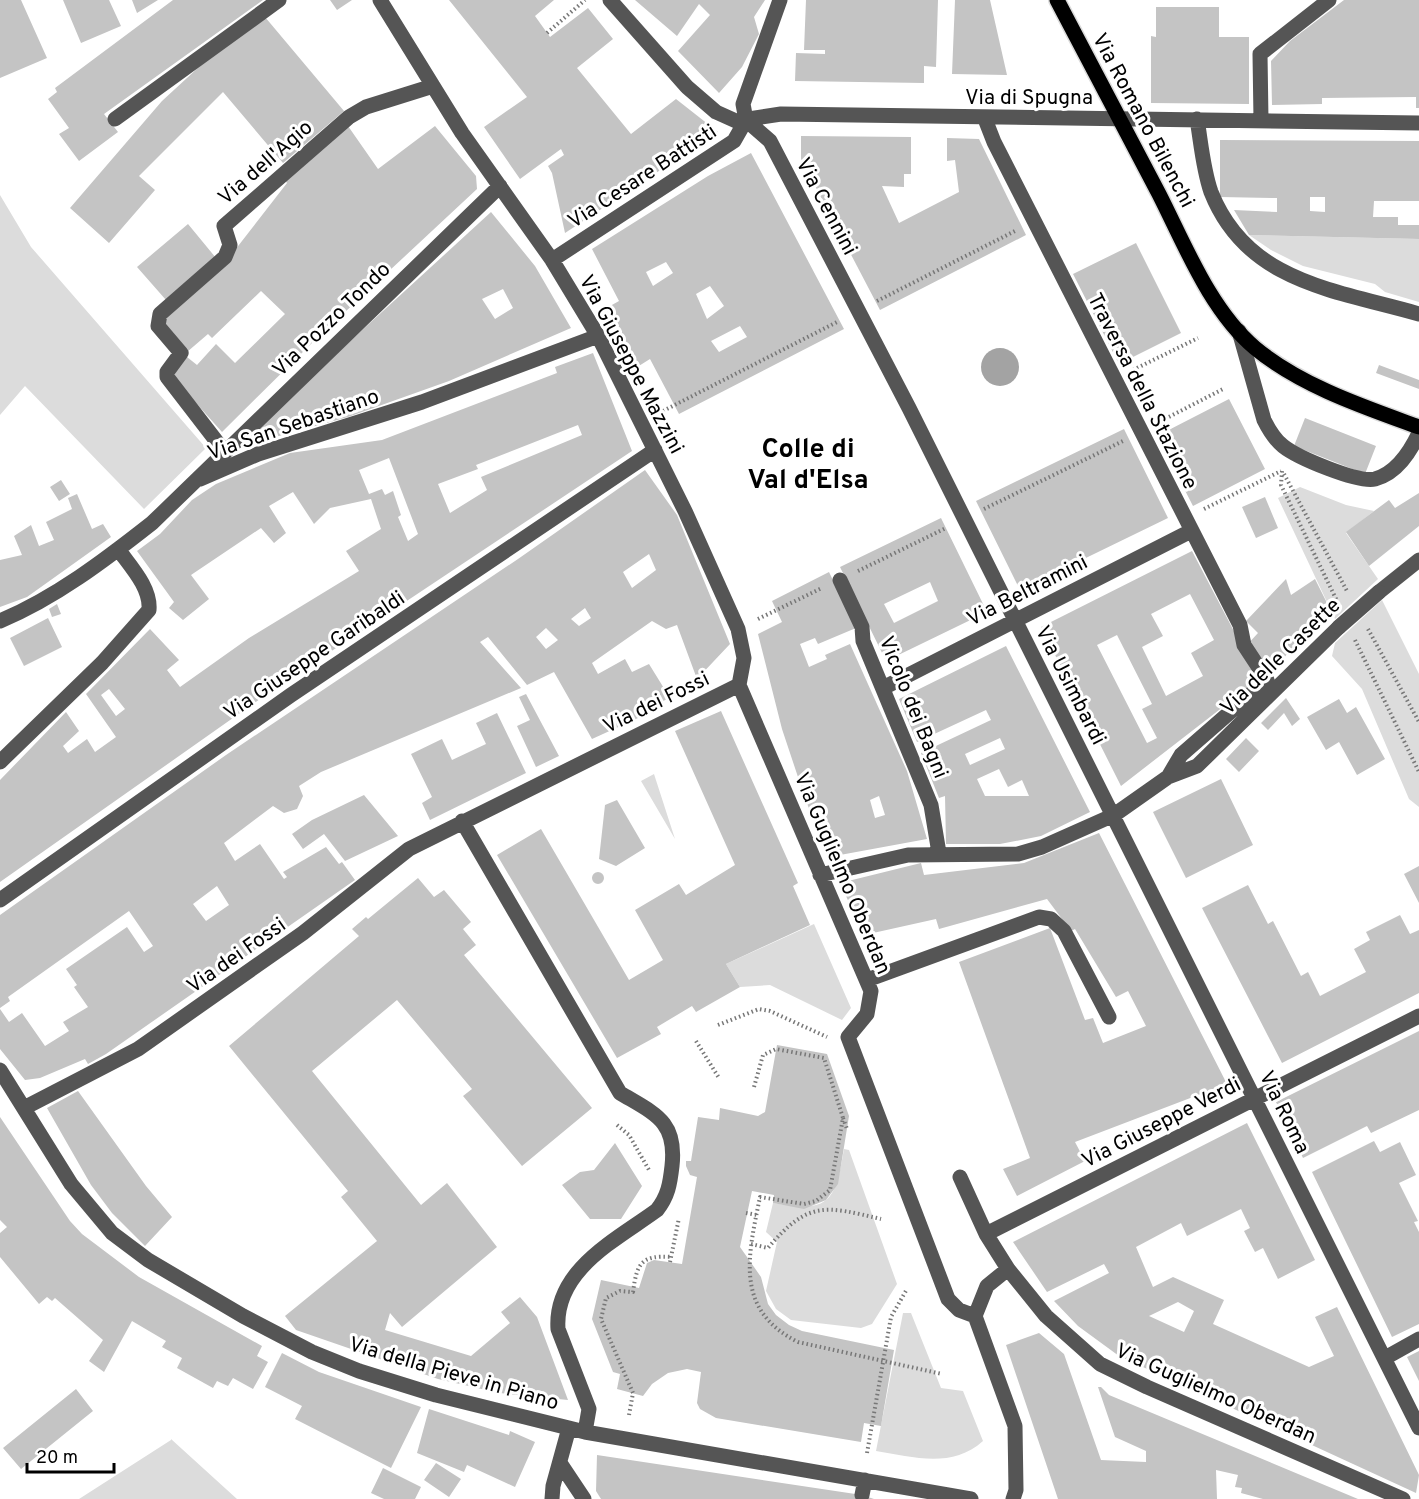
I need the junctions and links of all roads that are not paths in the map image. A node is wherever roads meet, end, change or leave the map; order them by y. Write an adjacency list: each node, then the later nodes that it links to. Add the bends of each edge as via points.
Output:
1 (279, 0): 8 (street)
2 (380, 0): 7 (street, Via Giuseppe Mazzini)
3 (610, 0): 12 (street, via 696,96 725,118)
4 (780, 0): 12 (street, via 743,104)
5 (1057, 0): 10 (main road, Via Romano Bilenchi)
6 (1329, 0): 13 (street, via 1260,54)
7 (433, 86): 15 (street, Via Giuseppe Mazzini); 23 (street, Via dell'Agio, via 355,112 224,226 230,245 225,257 165,309 157,322 181,352 167,377)
8 (115, 119)
9 (985, 119): 10 (street, Via di Spugna); 12 (street, Via di Spugna, via 781,114); 26 (street, Traversa della Stazione)
10 (1120, 119): 11 (street, Via di Spugna); 18 (main road, Via Romano Bilenchi, via 1193,260)
11 (1197, 119): 13 (street, Via di Spugna); 17 (street, via 1211,190 1228,225 1248,250 1301,279)
12 (746, 120): 16 (street, Via Cesare Battisti, via 734,141); 25 (street, Via Cennini, via 770,141)
13 (1261, 120): 14 (street, Via di Spugna)
14 (1419, 123)
15 (500, 186): 16 (street, Via Giuseppe Mazzini); 23 (street, Via Pozzo Tondo)
16 (552, 260): 19 (street, Via Giuseppe Mazzini)
17 (1419, 314)
18 (1239, 331): 20 (main road, Via Romano Bilenchi, via 1266,356 1298,375); 21 (street, via 1264,420 1285,448 1357,479 1372,480 1404,458)
19 (598, 336): 22 (street, Via Giuseppe Mazzini); 24 (street, Via San Sebastiano, via 422,402 258,454)
20 (1419, 427)
21 (1419, 433)
22 (655, 450): 33 (street, Via Giuseppe Mazzini, via 738,630 744,658); 41 (street, Via Giuseppe Garibaldi, via 291,695)
23 (224, 451): 24 (street, Via Pozzo Tondo)
24 (192, 483): 27 (street, Via San Sebastiano, via 152,523)
25 (959, 509): 30 (street, Via Usimbardi)
26 (1188, 524): 30 (street, Via Beltramini); 32 (street, Traversa della Stazione, via 1240,625 1244,645)
27 (118, 549): 31 (street, Via San Sebastiano, via 32,608); 35 (street, via 141,582 150,600 149,610 102,663)
28 (1419, 560): 36 (street, Via delle Casette, bridge, via 1339,627 1197,766)
29 (840, 580): 34 (street, Vicolo dei Bagni, via 862,627 863,641)
30 (1015, 620): 34 (street, Via Beltramini); 37 (street, Via Usimbardi)
31 (0, 621)
32 (1267, 680): 36 (street, Via delle Casette, via 1181,755)
33 (739, 685): 38 (street, Via dei Fossi); 40 (street, Via Guglielmo Oberdan)
34 (883, 688): 39 (street, Vicolo dei Bagni, via 931,805)
35 (0, 762)
36 (1168, 777): 37 (street, Via delle Casette)
37 (1114, 815): 39 (street, Via delle Casette, via 1018,854); 46 (street, Via Roma)
38 (462, 821): 47 (street, Via dei Fossi, via 410,849 303,933 138,1049); 56 (street, Via della Pieve in Piano, via 620,1093 657,1115 672,1135 674,1148 665,1199 657,1210 574,1275 561,1300 558,1329 589,1409)
39 (939, 854): 40 (street, Via delle Casette, via 909,855)
40 (820, 875): 42 (street, Via Guglielmo Oberdan)
41 (0, 900)
42 (867, 980): 44 (street, via 1039,917 1051,920 1064,931); 51 (street, Via Guglielmo Oberdan, via 871,1001 867,1014 848,1037 948,1299 959,1310)
43 (1419, 1016): 46 (street, Via Giuseppe Verdi)
44 (1109, 1017)
45 (2, 1077): 47 (street, Via della Pieve in Piano)
46 (1255, 1098): 49 (street, Via Giuseppe Verdi); 53 (street, Via Roma)
47 (24, 1108): 54 (street, Via della Pieve in Piano, via 70,1184 112,1233 148,1260 243,1316 359,1371)
48 (960, 1178): 49 (street, Via Guglielmo Oberdan)
49 (986, 1234): 50 (street, Via Guglielmo Oberdan)
50 (1008, 1269): 51 (street, via 987,1286); 64 (street, Via Guglielmo Oberdan, via 1046,1316 1100,1364)
51 (975, 1316): 63 (street, via 1015,1426)
52 (1419, 1339): 53 (street)
53 (1385, 1358): 55 (street, Via Roma)
54 (569, 1428): 56 (street, Via della Pieve in Piano); 57 (street)
55 (1419, 1428)
56 (585, 1432): 58 (street, Via della Pieve in Piano)
57 (560, 1463): 60 (street); 61 (street)
58 (865, 1480): 59 (street); 62 (street, Via della Pieve in Piano)
59 (862, 1495)
60 (552, 1499)
61 (584, 1499)
62 (971, 1499)
63 (1013, 1499)
64 (1402, 1499)

